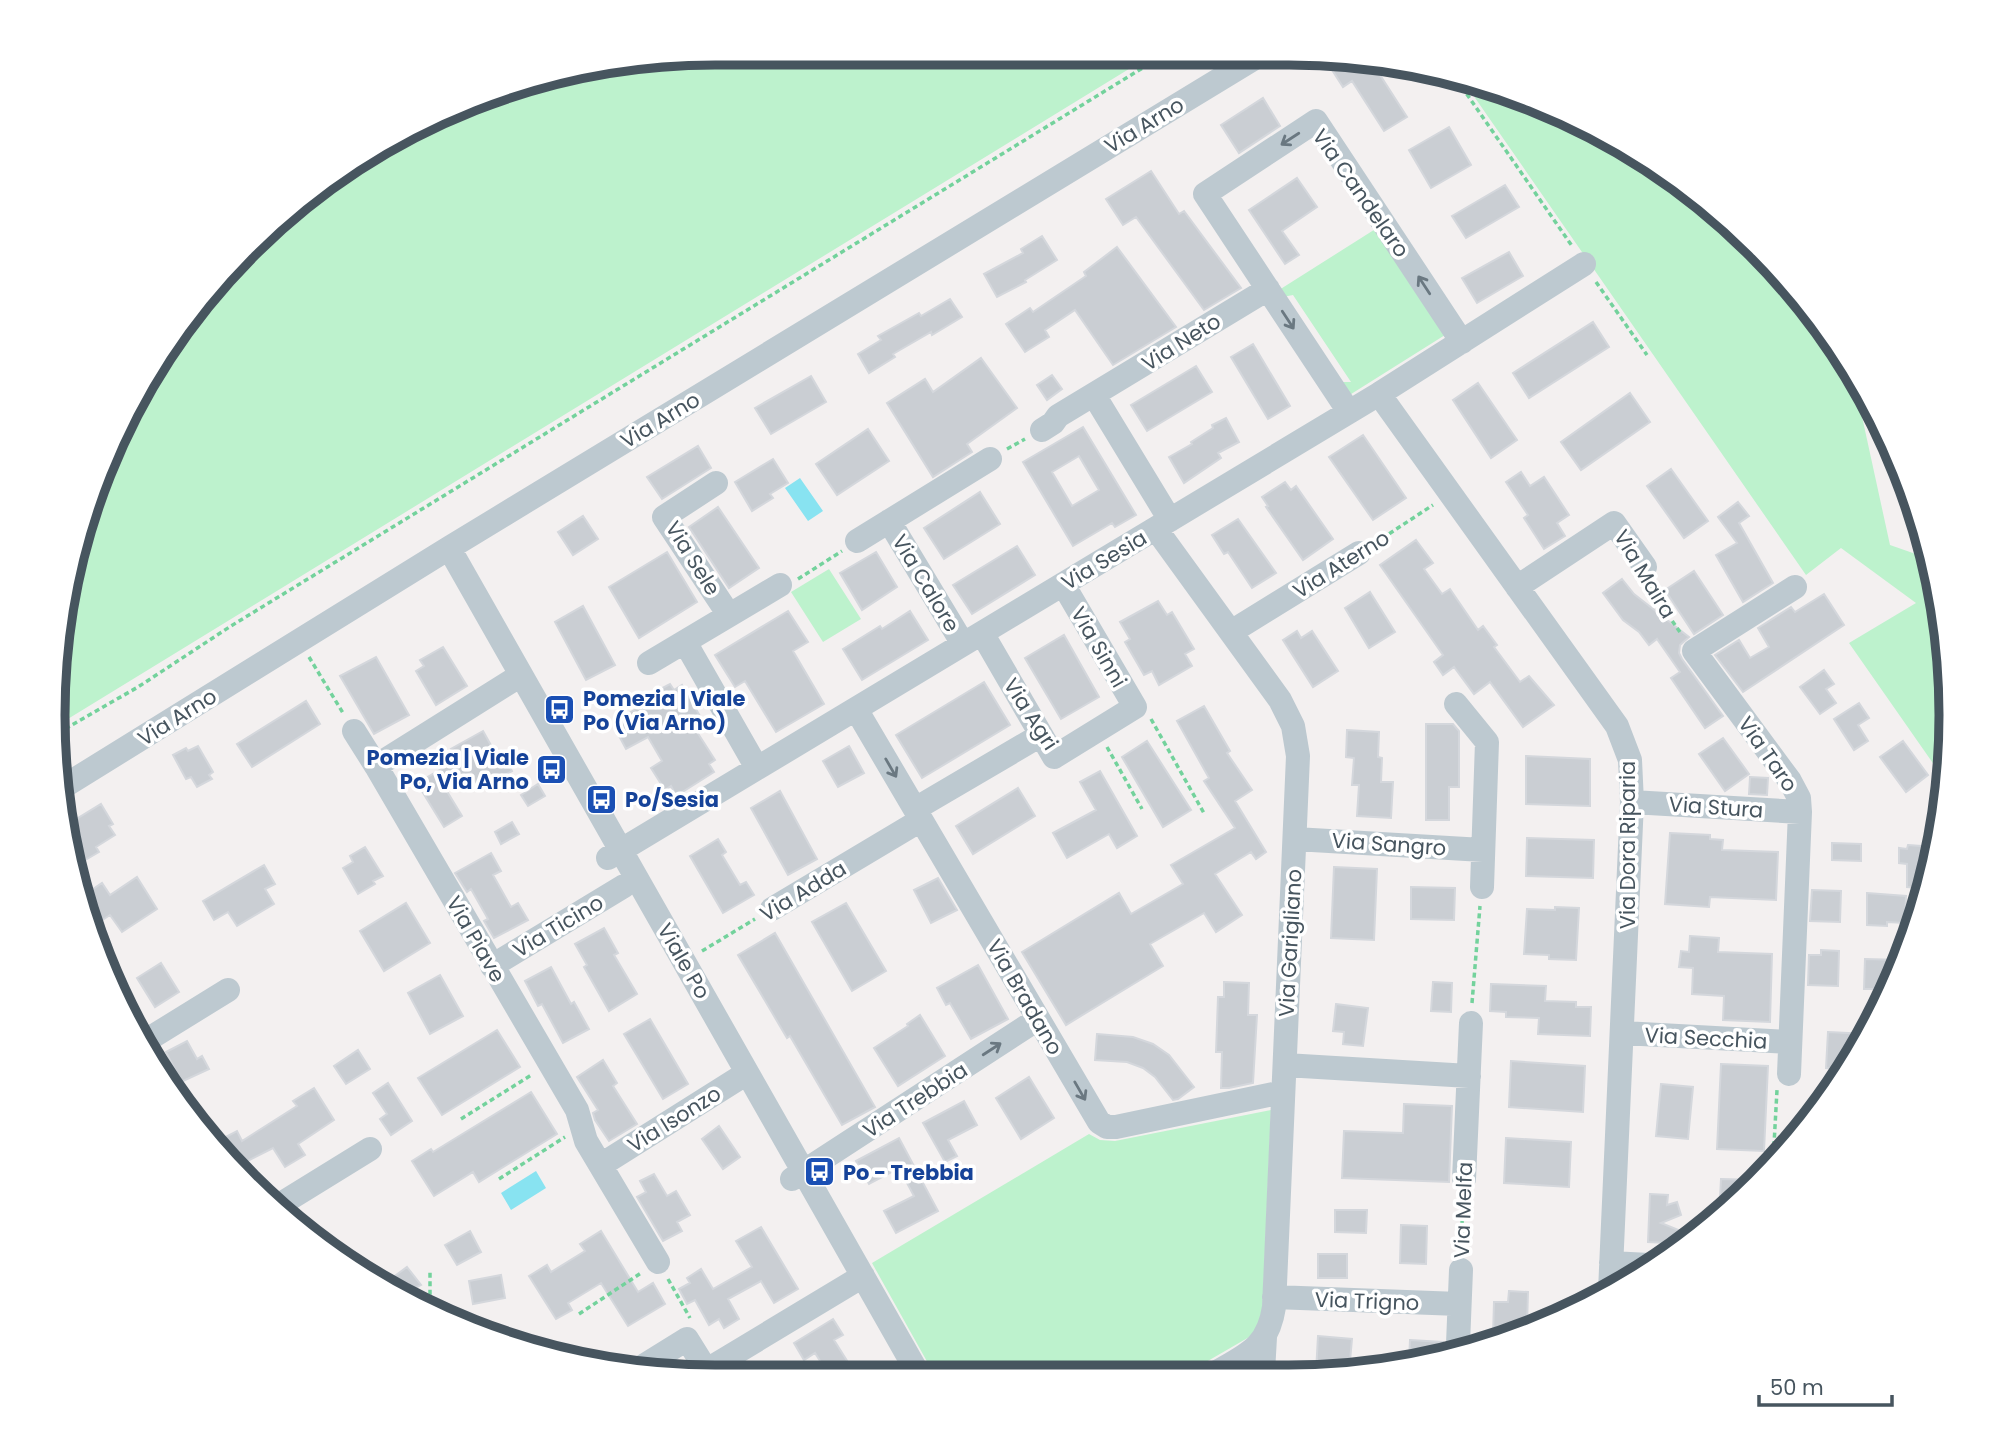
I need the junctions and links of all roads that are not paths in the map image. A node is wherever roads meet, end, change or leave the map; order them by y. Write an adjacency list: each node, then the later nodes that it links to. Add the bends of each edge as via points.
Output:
1 (1242, 65): 14 (street, Via Arno)
2 (1584, 264): 4 (street, Via Sesia)
3 (1268, 289): 4 (street, Via Candelaro, one-way to 3, via 1316,121 1205,194); 6 (street, Via Neto); 7 (street, Via Candelaro, one-way to 7)
4 (1462, 342): 5 (street, Via Sesia)
5 (1379, 394): 7 (street, Via Sesia); 19 (street, Via Dora Riparia)
6 (1094, 395): 8 (street, Via Neto); 12 (street)
7 (1349, 412): 12 (street, Via Sesia)
8 (1042, 430)
9 (990, 459): 11 (street, Via Calore)
10 (716, 483): 21 (street, Via Sele, via 664,517)
11 (889, 522): 13 (street, Via Calore); 23 (street, Via Calore)
12 (1163, 524): 17 (street, Via Sesia); 22 (street, Via Garigliano)
13 (857, 541)
14 (442, 552): 26 (street, Viale Po); 34 (street, Via Arno)
15 (1359, 554): 22 (street, Via Aterno)
16 (1645, 567): 19 (street, Via Maira, via 1614,523)
17 (1063, 584): 23 (street, Via Sesia); 30 (street, Via Sinni, via 1135,707)
18 (780, 585): 21 (street, Via Sele)
19 (1517, 587): 35 (street, Via Dora Riparia, via 1622,734 1630,760)
20 (1795, 587): 36 (street, Via Taro, via 1694,651 1790,781)
21 (729, 615): 24 (street, Via Sele)
22 (1231, 632): 38 (street, Via Garigliano, via 1293,726 1298,763)
23 (973, 639): 28 (street, Via Sesia); 31 (street, Via Agri)
24 (685, 642): 25 (street, Via Sele); 33 (street)
25 (649, 663)
26 (515, 679): 32 (street); 40 (street, Viale Po)
27 (1456, 704): 39 (street, via 1487,742)
28 (856, 709): 33 (street, Via Sesia); 37 (street, Via Bradano, one-way to 37)
29 (354, 731): 32 (street, Via Piave)
30 (1097, 731): 31 (street, Via Agri, via 1054,757)
31 (1041, 734): 37 (street, Via Adda)
32 (376, 766): 44 (street, Via Piave)
33 (757, 768): 40 (street, Via Sesia)
34 (68, 784)
35 (1632, 802): 36 (street, Via Stura); 48 (street, Via Dora Riparia)
36 (1800, 812): 50 (street, Via Taro)
37 (918, 815): 43 (street, Via Adda); 46 (street, Via Bradano)
38 (1295, 839): 39 (street, Via Sangro); 51 (street, Via Garigliano)
39 (1483, 850): 42 (street)
40 (614, 854): 41 (street, Viale Po); 54 (street, Viale Po, via 684,961)
41 (624, 886): 44 (street, Via Ticino); 54 (street, Viale Po)
42 (1482, 887)
43 (772, 909)
44 (492, 966): 57 (street, Via Piave, via 578,1112 586,1141)
45 (228, 990): 49 (street)
46 (1038, 1019): 55 (street, Via Bradano, one-way to 55, via 1096,1119 1107,1127); 58 (street, Via Trebbia, one-way to 46)
47 (1471, 1023): 53 (street, Via Melfa)
48 (1623, 1033): 50 (street, Via Secchia); 62 (street, Via Dora Riparia)
49 (151, 1038)
50 (1790, 1042): 52 (street, Via Taro)
51 (1285, 1065): 53 (street); 55 (street, Via Garigliano)
52 (1788, 1074)
53 (1469, 1076): 59 (street, Via Melfa)
54 (741, 1077): 57 (street, Via Isonzo); 58 (street, Viale Po)
55 (1283, 1092): 67 (street, Via Garigliano)
56 (370, 1149): 60 (street)
57 (601, 1164): 61 (street, Via Piave)
58 (797, 1176): 65 (street, Viale Po)
59 (1464, 1179)
60 (284, 1202)
61 (658, 1262)
62 (1611, 1263): 63 (street); 66 (street, Via Dora Riparia)
63 (1636, 1264)
64 (1461, 1270): 68 (street, Via Melfa)
65 (856, 1280): 73 (street); 74 (street, Viale Po); 75 (street, Viale Po)
66 (1610, 1280)
67 (1274, 1297): 68 (street, Via Trigno); 69 (street, Via Garigliano)
68 (1459, 1304): 70 (street, Via Melfa)
69 (1265, 1337): 76 (street, via 1248,1355); 77 (street, Via Garigliano)
70 (1458, 1343)
71 (650, 1362): 72 (street, via 687,1339)
72 (703, 1365)
73 (721, 1365)
74 (897, 1365)
75 (912, 1365)
76 (1230, 1365)
77 (1263, 1365)

